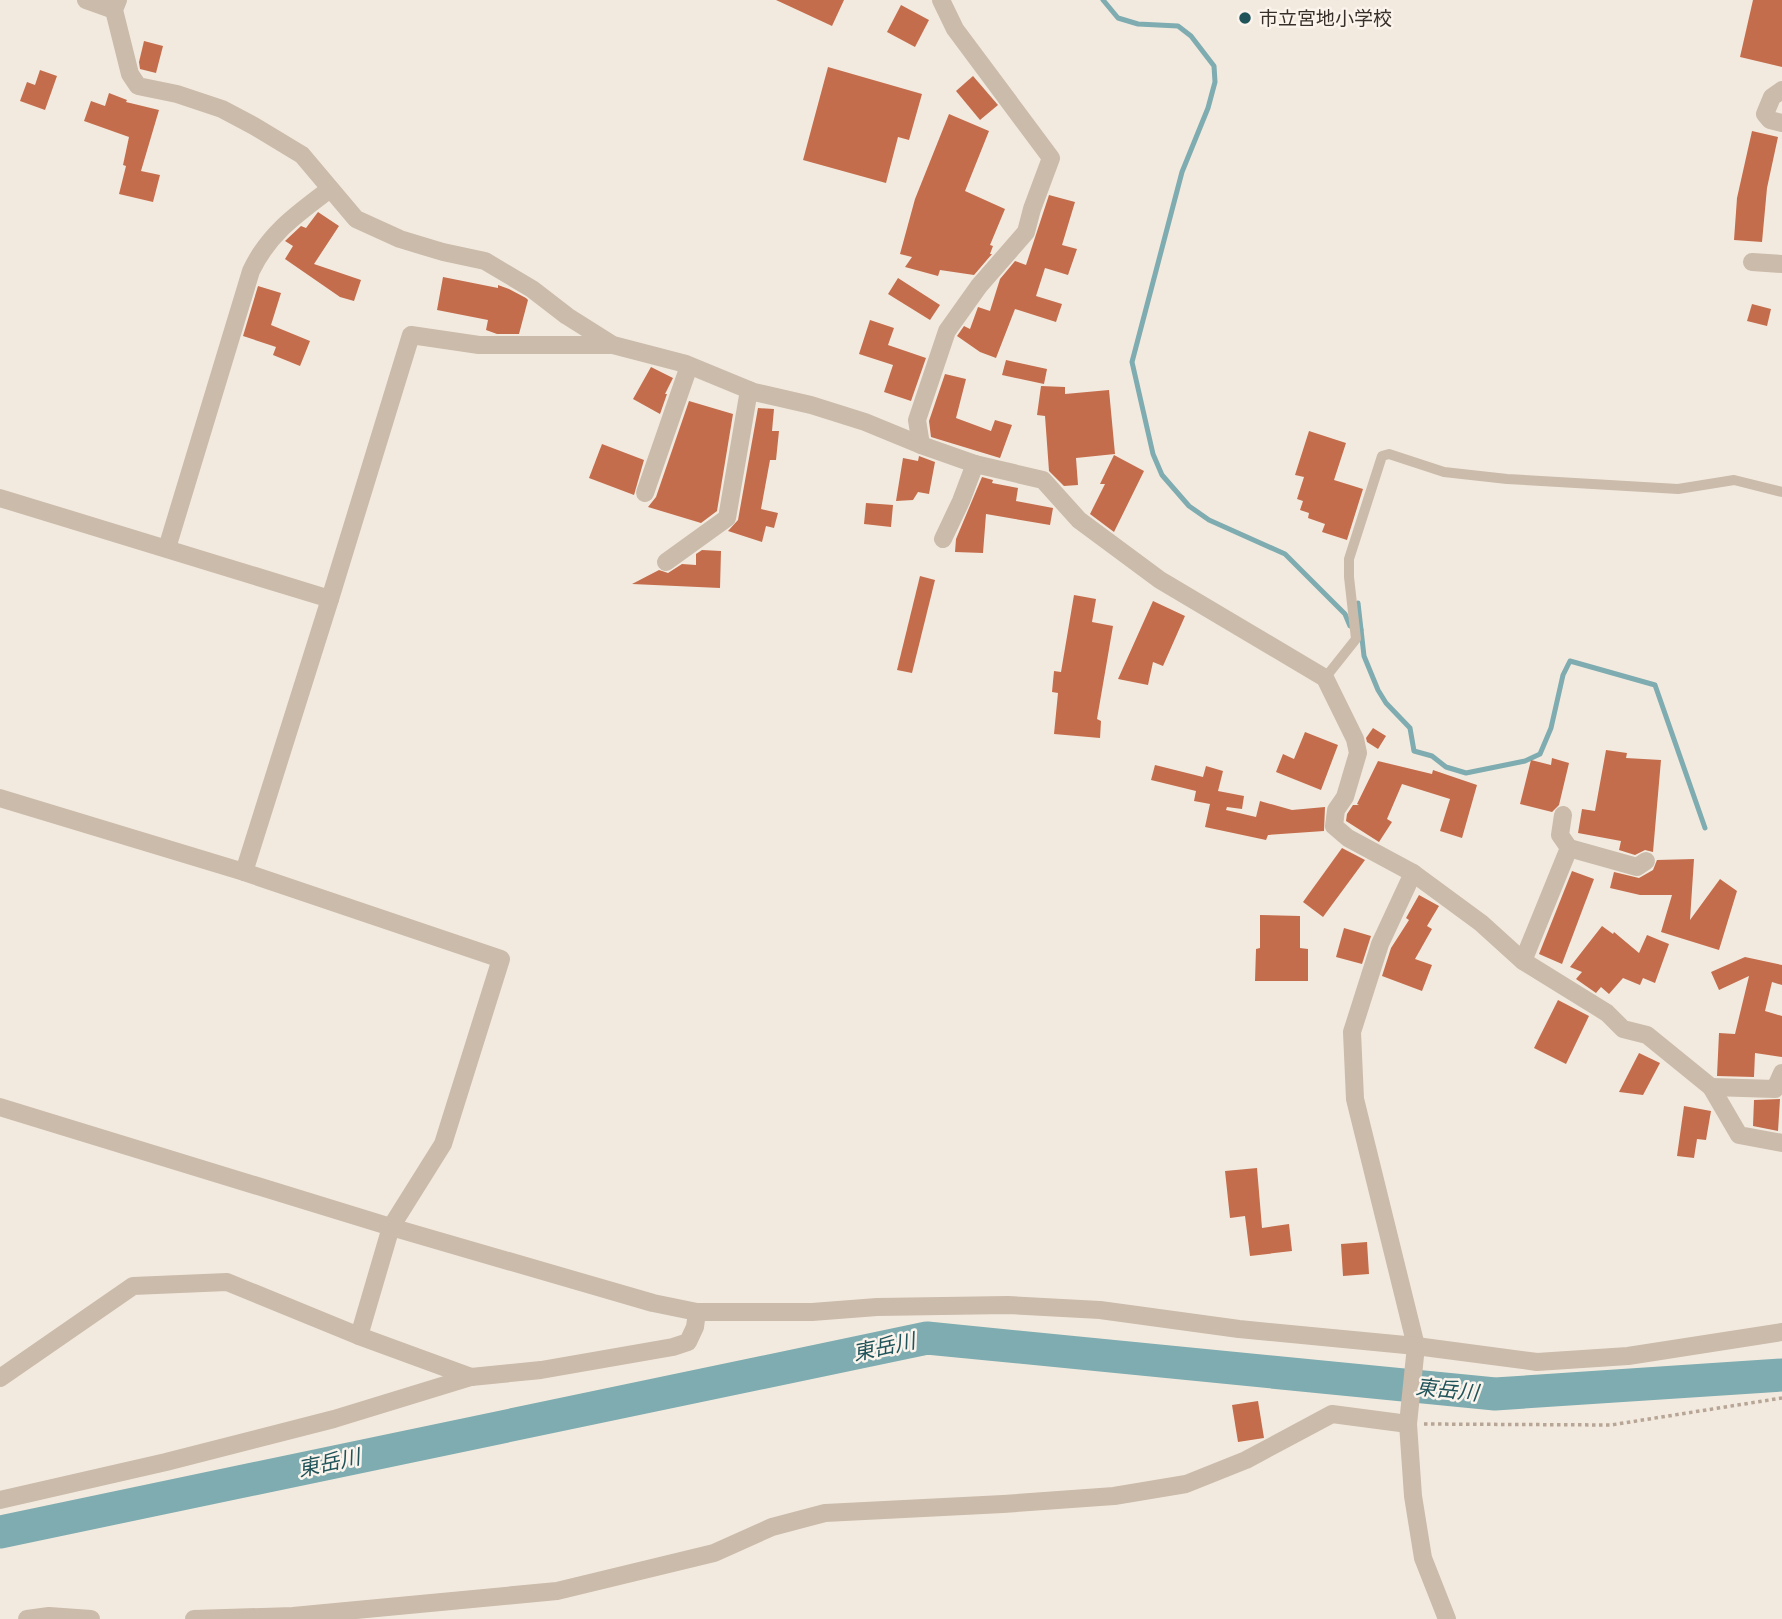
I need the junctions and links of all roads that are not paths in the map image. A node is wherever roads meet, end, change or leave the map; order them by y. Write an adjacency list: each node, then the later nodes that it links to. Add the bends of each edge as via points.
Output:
1 (86, 0): 3 (street)
2 (941, 0): 12 (street, via 955,29 1051,158 1026,232 947,331 917,420)
3 (116, 5): 6 (street, via 130,74 138,86 177,93 254,126 302,155)
4 (1782, 90): 5 (street, via 1772,97 1765,114)
5 (1782, 122)
6 (330, 188): 9 (street, via 356,219 443,253 485,261); 20 (street, via 279,228 251,271)
7 (1752, 262): 8 (street)
8 (1782, 264)
9 (613, 345): 10 (street); 22 (street, via 479,345 411,335)
10 (690, 366): 11 (street); 15 (street)
11 (749, 390): 12 (street, via 865,422); 17 (street)
12 (921, 445): 13 (street)
13 (975, 464): 19 (street); 23 (street, via 1043,480 1079,520 1160,580)
14 (1782, 492): 23 (lane, via 1734,480 1678,489 1507,479 1444,472 1389,454 1382,456 1349,559 1356,639)
15 (645, 493)
16 (0, 498): 20 (street)
17 (727, 518): 18 (street); 21 (street)
18 (723, 538)
19 (943, 539)
20 (167, 548): 22 (street)
21 (666, 562)
22 (330, 599): 28 (street)
23 (1325, 678): 29 (street, via 1358,753 1334,826)
24 (0, 798): 28 (street)
25 (1563, 815): 26 (street, via 1560,835)
26 (1569, 848): 27 (street, via 1637,867); 30 (street)
27 (1646, 861)
28 (244, 872): 35 (street, via 501,959 443,1144)
29 (1413, 873): 30 (street); 39 (street, via 1380,944 1353,1032 1355,1099)
30 (1523, 961): 32 (street, via 1607,1013 1623,1029 1647,1035)
31 (1782, 1073): 32 (street, via 1775,1089)
32 (1711, 1087): 34 (street, via 1739,1135)
33 (0, 1107): 35 (street)
34 (1782, 1143)
35 (391, 1227): 36 (street); 38 (street)
36 (697, 1312): 39 (street, via 1008,1304); 40 (street, via 688,1342 673,1347)
37 (1781, 1332): 39 (street, via 1628,1356 1537,1362)
38 (359, 1336): 40 (street); 41 (street, via 227,1282 133,1286)
39 (1416, 1346): 42 (street)
40 (471, 1377): 43 (street, via 334,1419)
41 (0, 1378)
42 (1408, 1424): 46 (street, via 1332,1414 1246,1460 1186,1484 1100,1497 825,1513 772,1527 714,1553 557,1591 293,1616); 47 (street, via 1423,1558)
43 (0, 1500)
44 (27, 1619): 45 (street)
45 (91, 1619)
46 (194, 1619)
47 (1447, 1619)

